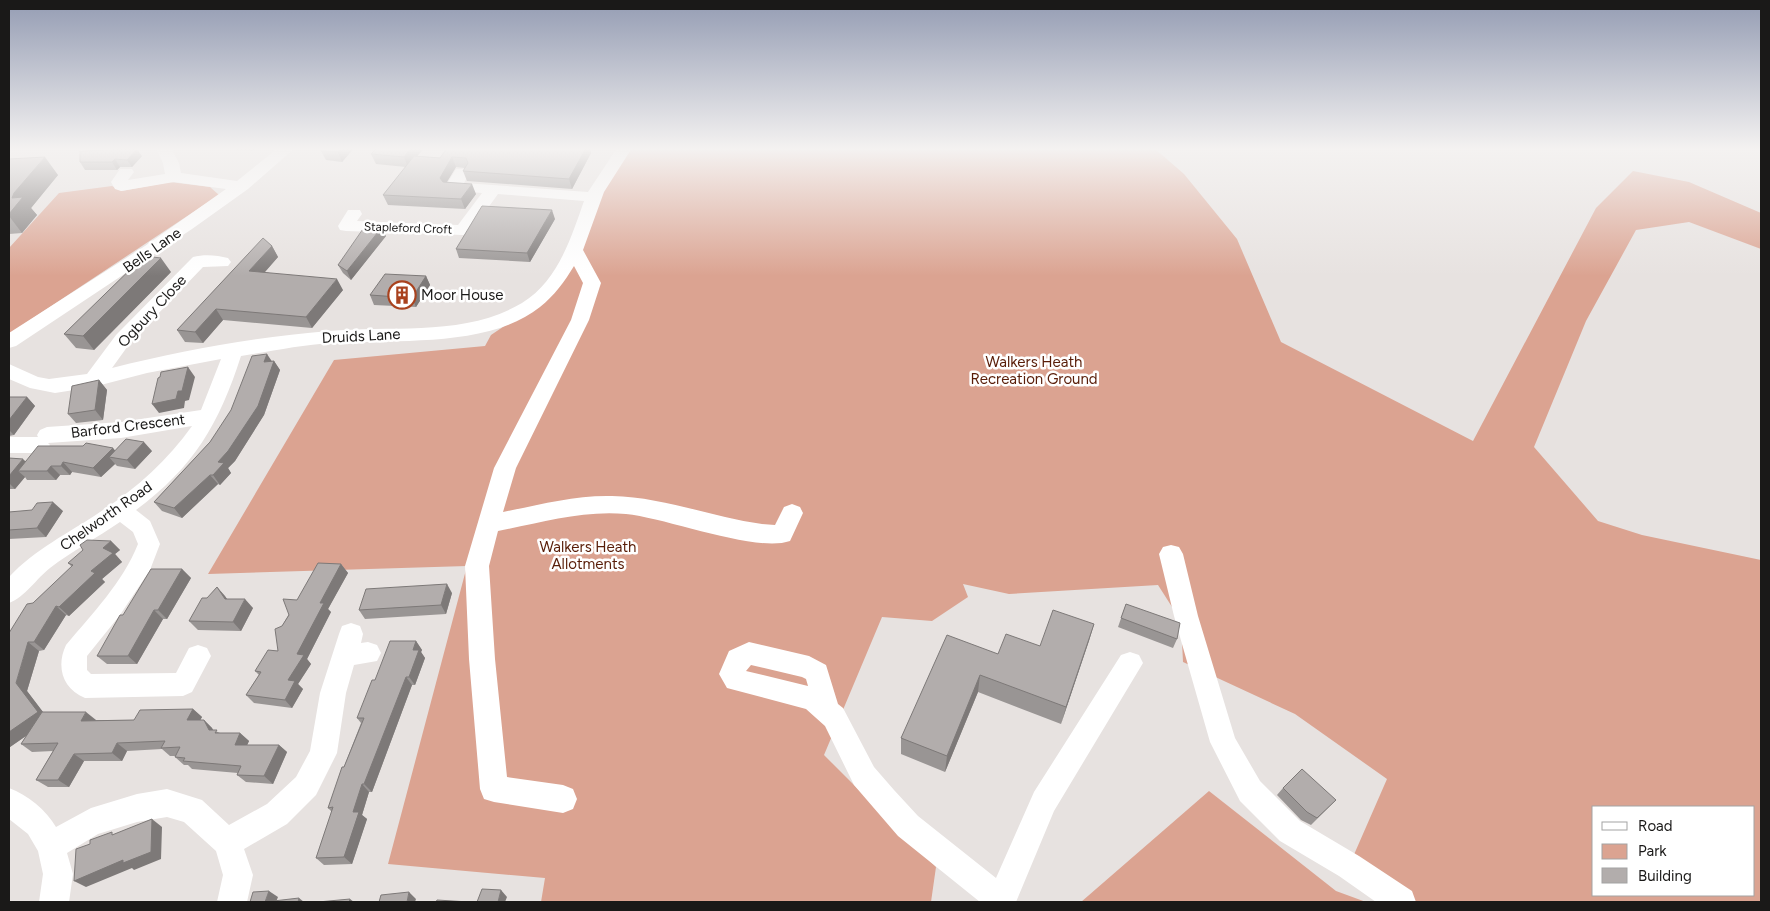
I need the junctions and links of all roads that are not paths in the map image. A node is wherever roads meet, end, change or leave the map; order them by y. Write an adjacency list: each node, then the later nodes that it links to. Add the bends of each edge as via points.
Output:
1 (494, 190): 6 (street, Stapleford Croft, via 463,230 346,226)
2 (236, 191): 9 (street, Bells Lane, via 121,271)
3 (504, 191): 5 (street)
4 (598, 191): 5 (street, Druids Lane)
5 (594, 197): 7 (street, Druids Lane)
6 (354, 214)
7 (575, 250): 10 (street, Druids Lane, via 545,293 509,317 468,329 306,339); 17 (street, via 592,283 586,302 559,364 505,468)
8 (222, 262): 12 (street, Ogbury Close, via 200,261 123,340)
9 (9, 342)
10 (233, 351): 12 (street, Druids Lane, via 147,366); 13 (street, Chelworth Road)
11 (12, 376): 12 (street, Druids Lane, via 52,386)
12 (93, 380)
13 (208, 416): 14 (street, Barford Crescent); 15 (street, Chelworth Road, via 173,466)
14 (9, 445)
15 (120, 510): 19 (street, Chelworth Road, via 58,549); 21 (street, via 142,527 149,544 142,563 112,608 75,653 74,674 85,686 183,684)
16 (792, 513): 17 (street, via 782,535 758,534 628,506 598,504)
17 (488, 524): 24 (street, via 477,566 494,789)
18 (1172, 554): 31 (street, via 1186,616 1223,742 1250,791 1290,830)
19 (11, 587)
20 (354, 647): 26 (street, via 333,692 323,753 306,786 276,814)
21 (198, 656)
22 (1130, 662): 30 (street, via 1044,802)
23 (827, 711): 30 (street, via 834,717 864,776 902,819)
24 (564, 799)
25 (9, 802): 27 (street, via 38,824)
26 (227, 842): 27 (street, via 192,810 166,803 91,822); 29 (street, via 238,875)
27 (51, 846): 28 (street, via 58,874)
28 (54, 902)
29 (232, 902)
30 (1002, 902)
31 (1401, 902)

